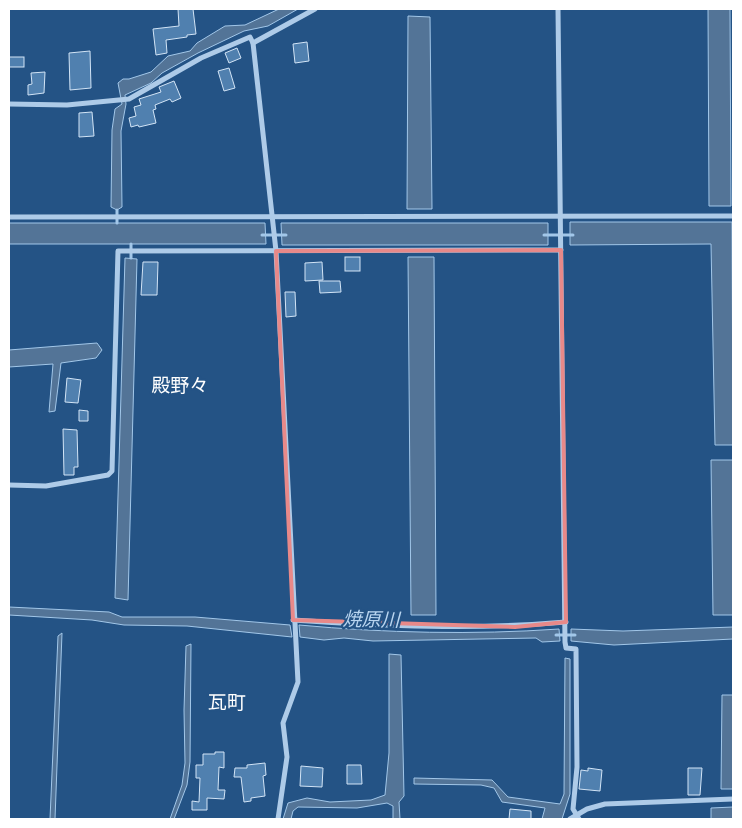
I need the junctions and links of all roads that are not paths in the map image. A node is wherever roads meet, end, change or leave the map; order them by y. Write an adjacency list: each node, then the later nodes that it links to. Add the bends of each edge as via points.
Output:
1 (315, 9): 3 (street)
2 (558, 9): 8 (street)
3 (253, 43): 4 (street, via 250,37 230,44 129,99 68,105); 7 (street)
4 (9, 104)
5 (733, 216): 8 (street)
6 (9, 217): 7 (street)
7 (273, 217): 8 (street); 10 (street)
8 (561, 217): 9 (street)
9 (561, 248): 10 (street); 13 (street)
10 (276, 250): 11 (street, via 118,251 112,471 108,475 46,486); 12 (street)
11 (9, 485)
12 (293, 620): 13 (street, via 367,625); 16 (street, via 298,682 283,723 287,757)
13 (566, 625): 15 (street, via 566,648 576,649 577,767 573,810)
14 (733, 799): 15 (street, via 605,804 586,809)
15 (577, 818): 17 (street)
16 (278, 819)
17 (570, 819)

